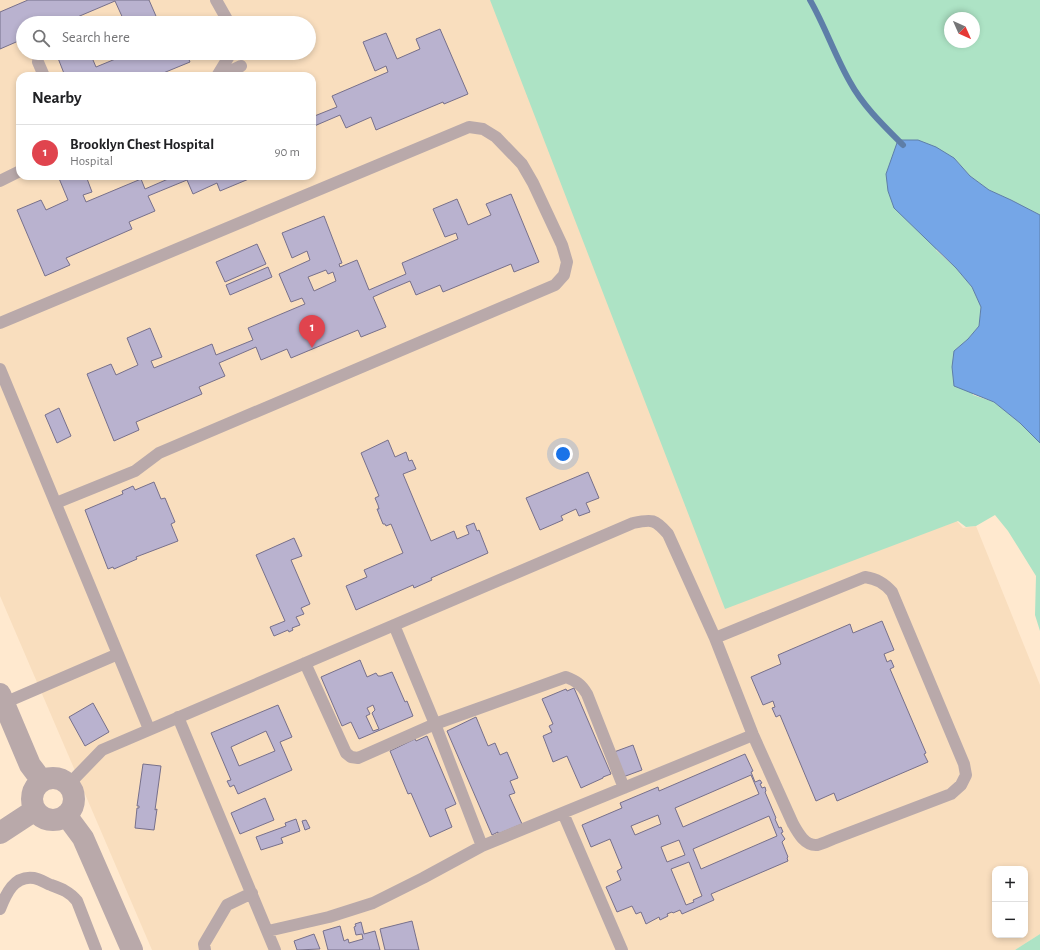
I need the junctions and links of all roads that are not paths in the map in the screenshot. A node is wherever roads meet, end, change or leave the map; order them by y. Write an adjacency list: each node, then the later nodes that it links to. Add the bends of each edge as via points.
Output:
1 (216, 0): 2 (lane)
2 (225, 16)
3 (227, 60): 7 (lane)
4 (38, 62): 6 (lane)
5 (241, 66): 8 (lane)
6 (42, 72)
7 (220, 72)
8 (228, 72)
9 (16, 173): 10 (lane)
10 (0, 181)
11 (0, 323): 13 (lane, via 469,126 483,129 496,137 522,164 562,245 567,262 564,275 555,285 159,453 135,471)
12 (0, 369): 13 (lane)
13 (56, 503): 16 (lane)
14 (394, 625): 15 (lane, via 633,523 646,520 658,522 668,534); 17 (lane); 20 (lane)
15 (715, 638): 22 (lane); 22 (lane, via 865,577 885,584 892,592 964,764 966,775 961,785 951,794 817,845 806,842 799,835)
16 (118, 654): 18 (lane, via 40,688); 21 (lane)
17 (305, 663): 19 (lane); 20 (lane, via 346,753 351,758 358,758)
18 (2, 698): 23 (street, via 30,765)
19 (178, 717): 21 (lane); 31 (lane)
20 (435, 724): 25 (lane, via 566,677 576,681 587,694); 30 (lane)
21 (149, 729): 24 (lane, via 102,750)
22 (753, 735): 25 (lane)
23 (42, 781): 24 (street, via 56,778); 26 (street, via 32,796)
24 (68, 785): 28 (street, via 73,794 73,803)
25 (624, 788): 27 (lane)
26 (35, 810): 28 (street, via 39,815 49,819); 29 (street)
27 (563, 813): 30 (lane); 38 (lane)
28 (66, 815): 35 (street, via 83,838)
29 (0, 833)
30 (482, 846): 33 (lane, via 373,903 329,917)
31 (252, 893): 33 (lane); 36 (lane, via 227,905 204,944)
32 (0, 909): 34 (lane, via 12,885 24,878 34,878 66,890 77,901)
33 (268, 931): 37 (lane)
34 (96, 950)
35 (132, 950)
36 (205, 950)
37 (275, 950)
38 (622, 950)

